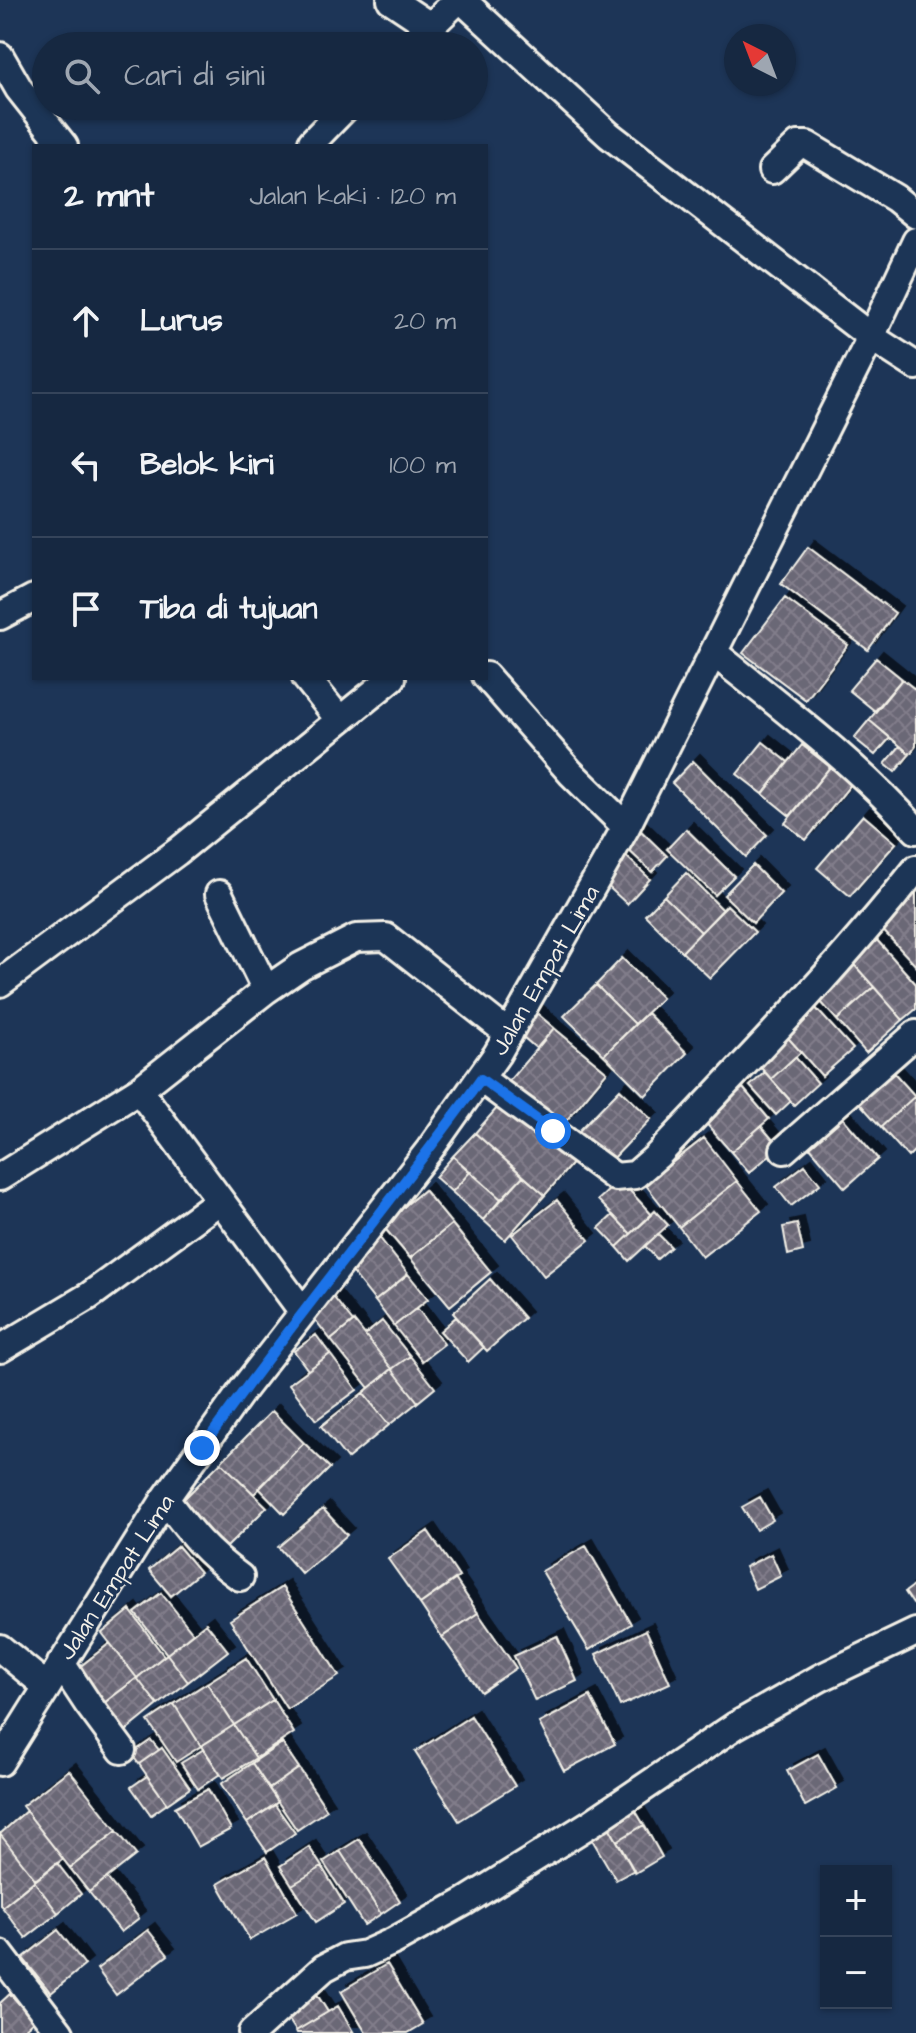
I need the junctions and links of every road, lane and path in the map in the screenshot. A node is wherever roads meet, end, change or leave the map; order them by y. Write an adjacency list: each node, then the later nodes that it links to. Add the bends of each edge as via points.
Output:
1 (391, 0): 3 (street)
2 (460, 0): 3 (street); 14 (street, via 609,135)
3 (430, 26): 4 (street)
4 (424, 32)
5 (0, 56): 6 (street)
6 (32, 105)
7 (43, 120): 10 (street)
8 (333, 120): 9 (street)
9 (312, 142)
10 (62, 144)
11 (772, 170): 12 (street, via 798,145 807,145)
12 (916, 215)
13 (916, 241): 14 (street, Jalan Empat Lima)
14 (871, 337): 15 (street); 18 (street, Jalan Empat Lima)
15 (916, 366)
16 (32, 599): 17 (street)
17 (0, 616)
18 (714, 653): 23 (street, Jalan Empat Lima); 24 (street, via 830,745)
19 (488, 678): 23 (street)
20 (308, 680): 22 (street)
21 (389, 680): 22 (street)
22 (339, 719): 27 (street, via 177,852)
23 (626, 827): 29 (street, Jalan Empat Lima)
24 (916, 830)
25 (916, 869): 31 (street, via 784,1022 635,1175 615,1177)
26 (219, 894): 28 (street)
27 (0, 983)
28 (266, 990): 29 (street, via 356,938 386,937); 32 (street)
29 (509, 1034): 31 (street, Jalan Empat Lima)
30 (916, 1034): 33 (street)
31 (481, 1079): 36 (street, Jalan Empat Lima)
32 (139, 1090): 34 (street); 35 (street)
33 (784, 1150)
34 (0, 1177)
35 (219, 1201): 36 (street); 37 (street, via 89,1296)
36 (303, 1312): 38 (street, Jalan Empat Lima)
37 (0, 1349)
38 (165, 1499): 39 (street, via 193,1538); 42 (street, Jalan Empat Lima)
39 (240, 1577)
40 (916, 1632): 48 (street, via 735,1726 466,1901 394,1941 324,1968)
41 (0, 1648): 43 (street)
42 (61, 1663): 43 (street, Jalan Empat Lima); 44 (street)
43 (46, 1686): 45 (street, Jalan Empat Lima)
44 (122, 1750)
45 (0, 1762)
46 (0, 1954): 47 (street)
47 (60, 2033)
48 (252, 2033)

